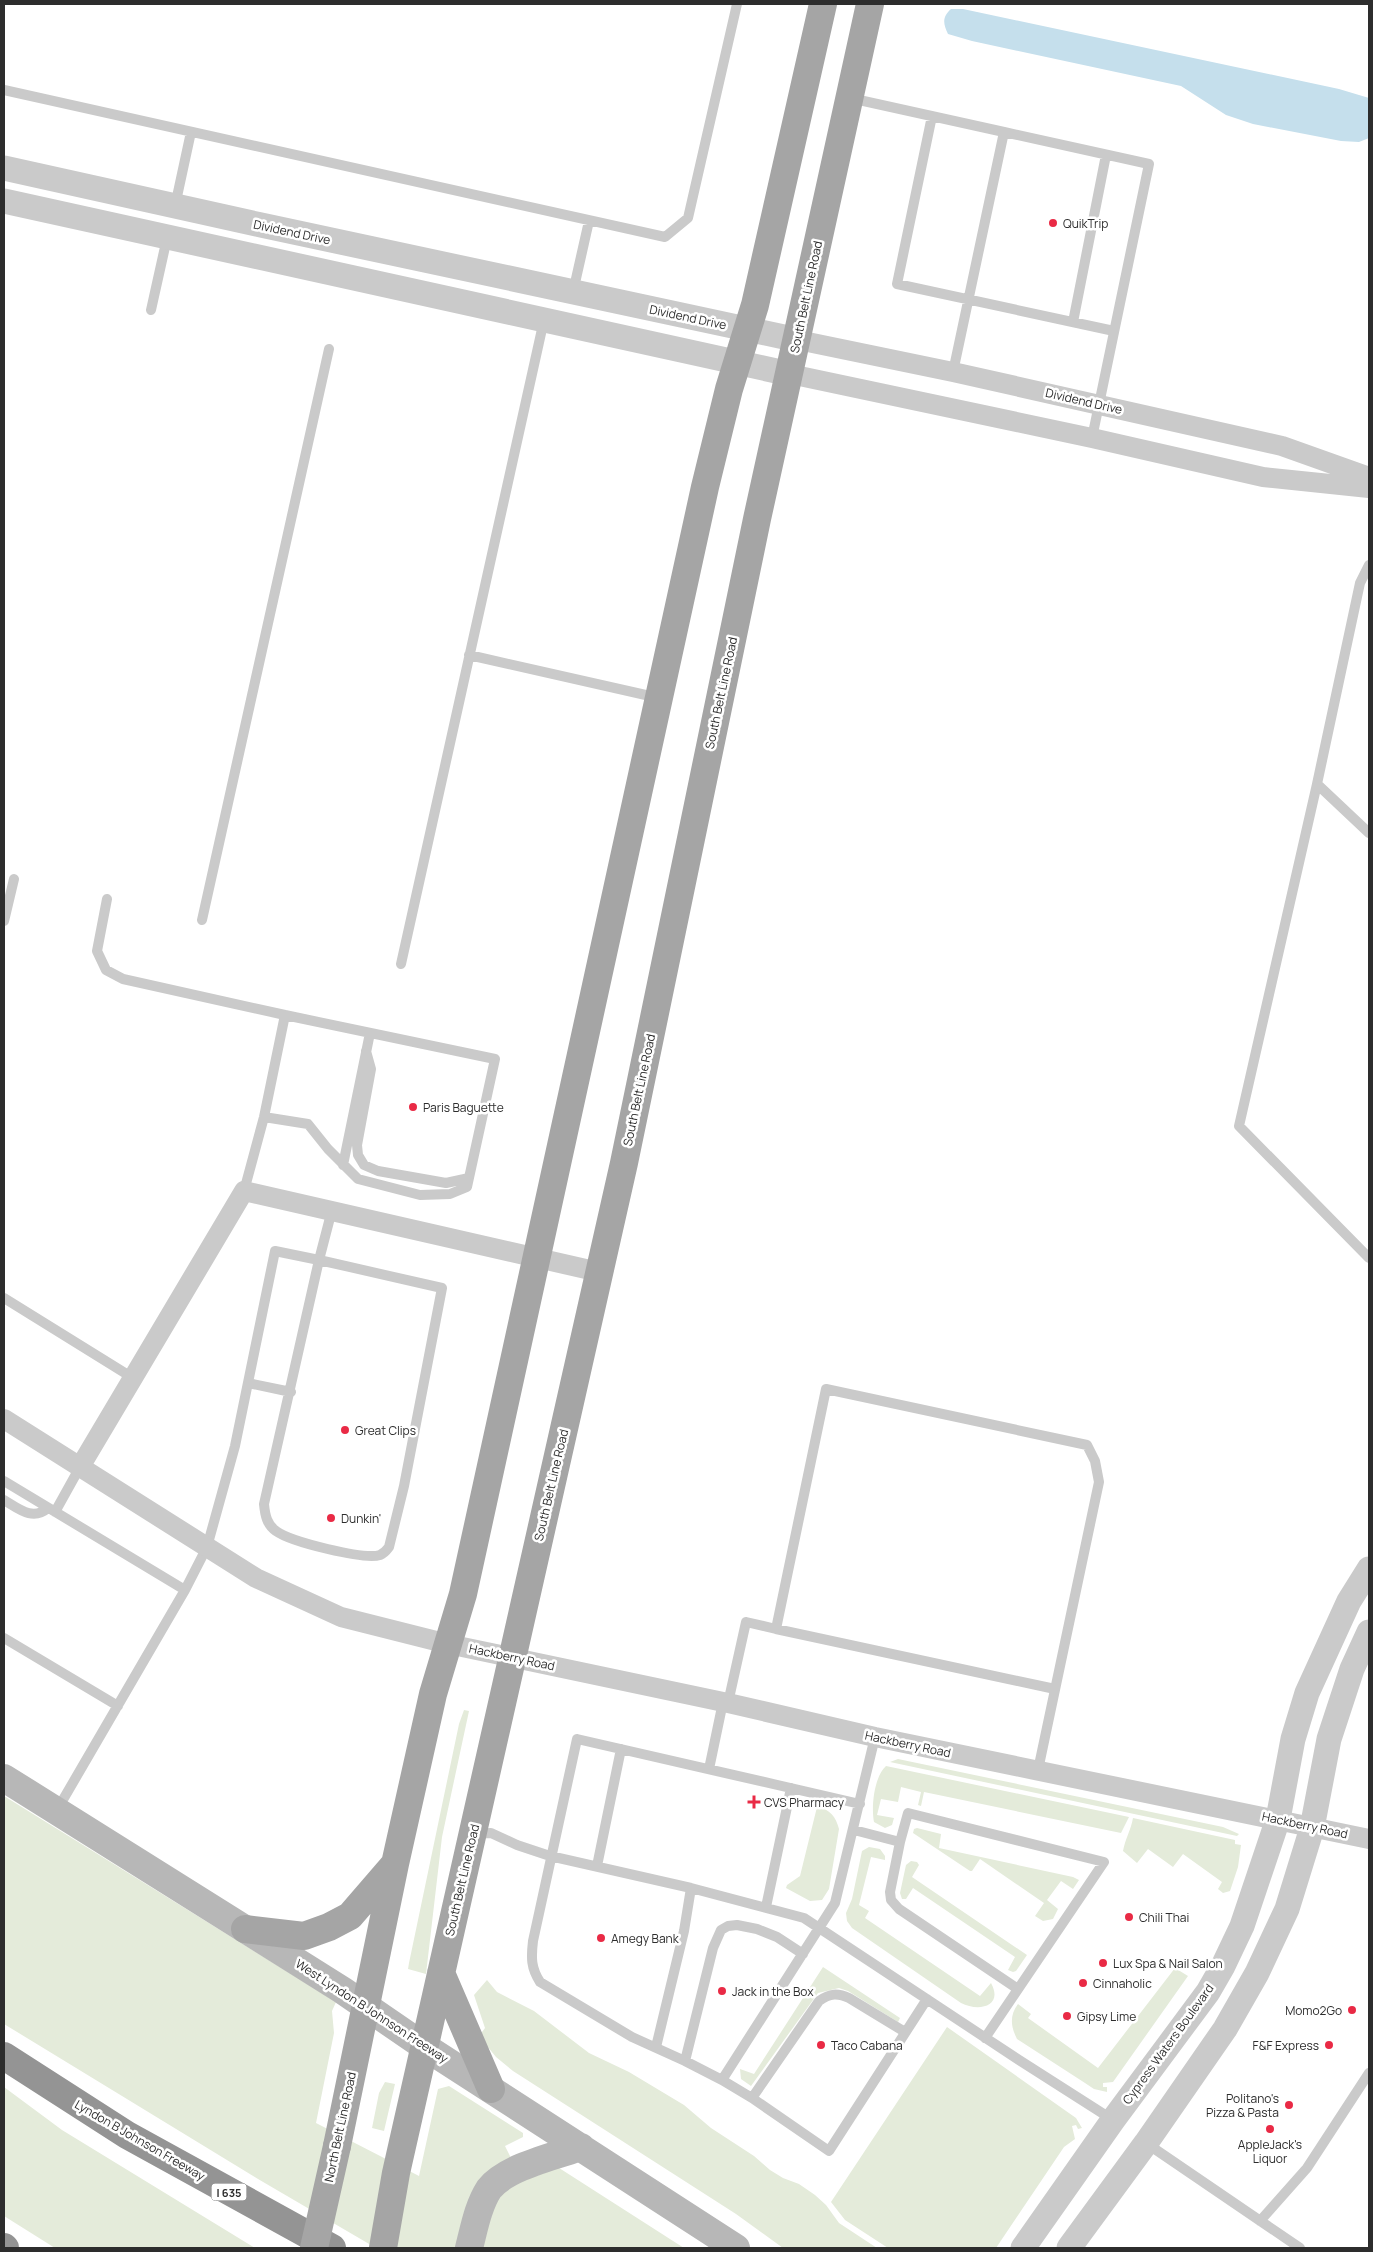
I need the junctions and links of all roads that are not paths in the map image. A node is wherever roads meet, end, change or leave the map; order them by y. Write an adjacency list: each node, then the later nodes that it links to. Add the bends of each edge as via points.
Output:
1 (737, 4): 13 (lane, via 688,218 665,237)
2 (823, 4): 20 (main road, via 760,286)
3 (870, 4): 5 (main road, South Belt Line Road)
4 (4, 90): 7 (lane)
5 (849, 98): 6 (lane); 22 (main road, South Belt Line Road)
6 (932, 116): 8 (lane); 16 (lane, via 897,284)
7 (191, 132): 12 (lane); 13 (lane)
8 (1004, 132): 9 (lane); 16 (lane)
9 (1106, 154): 19 (lane); 21 (lane, via 1149,164)
10 (4, 168): 12 (street, Dividend Drive)
11 (4, 201): 14 (street)
12 (175, 206): 14 (street); 15 (street, Dividend Drive)
13 (589, 220): 15 (lane)
14 (167, 237): 17 (lane); 18 (street)
15 (573, 292): 20 (street, Dividend Drive)
16 (969, 300): 19 (lane); 25 (lane)
17 (151, 310)
18 (544, 320): 24 (street); 32 (lane)
19 (1073, 322): 21 (lane)
20 (747, 330): 22 (street, Dividend Drive); 24 (main road)
21 (1114, 331): 27 (lane)
22 (798, 340): 25 (street, Dividend Drive); 26 (main road, South Belt Line Road)
23 (328, 349): 38 (lane)
24 (737, 363): 26 (street); 33 (main road, via 728,389)
25 (953, 372): 27 (street, Dividend Drive)
26 (790, 374): 28 (street); 52 (main road, South Belt Line Road)
27 (1099, 405): 28 (lane); 29 (street, Dividend Drive, via 1282,446)
28 (1092, 438): 30 (street, via 1263,477)
29 (1369, 477)
30 (1369, 488)
31 (1369, 565): 34 (lane, via 1360,583)
32 (469, 655): 33 (lane); 40 (lane)
33 (660, 698): 49 (main road)
34 (1317, 784): 35 (lane); 50 (lane, via 1239,1126)
35 (1369, 833)
36 (14, 879): 39 (lane)
37 (106, 899): 41 (lane, via 97,952 106,970 123,979)
38 (202, 920)
39 (4, 921)
40 (401, 964)
41 (285, 1015): 42 (lane); 44 (lane)
42 (370, 1033): 43 (lane); 46 (lane, via 495,1059)
43 (366, 1051): 45 (lane); 46 (lane, via 371,1069 357,1145 364,1165 378,1171 446,1183)
44 (264, 1117): 45 (lane, via 308,1124); 47 (lane)
45 (343, 1165): 46 (lane, via 358,1179 420,1196 450,1194 468,1187)
46 (469, 1178)
47 (244, 1191): 48 (street); 54 (street)
48 (332, 1210): 49 (street); 51 (lane)
49 (536, 1257): 52 (street); 68 (main road, via 465,1584)
50 (1369, 1258)
51 (319, 1260): 55 (lane, via 275,1251); 56 (lane); 56 (lane, via 442,1288 404,1486 385,1553 363,1556 290,1540 275,1531 268,1522 264,1504)
52 (599, 1272): 69 (main road, South Belt Line Road)
53 (4, 1298): 54 (lane)
54 (133, 1378): 58 (street)
55 (248, 1383): 56 (lane); 62 (lane, via 231,1463)
56 (291, 1392)
57 (4, 1419): 58 (street, Hackberry Road)
58 (80, 1467): 61 (lane); 62 (street, Hackberry Road)
59 (4, 1481): 61 (lane)
60 (4, 1500): 61 (lane, via 25,1513 42,1514)
61 (52, 1510): 64 (lane)
62 (207, 1547): 64 (lane); 68 (street, Hackberry Road, via 256,1578 341,1617)
63 (1369, 1569): 81 (street, Cypress Waters Boulevard, via 1349,1601 1308,1693 1294,1739)
64 (186, 1590): 72 (lane)
65 (776, 1629): 70 (lane); 70 (lane, via 826,1389 836,1391 1087,1445 1095,1461 1099,1482); 71 (lane, via 746,1622)
66 (1369, 1632): 82 (street, via 1352,1669 1329,1739)
67 (4, 1638): 72 (lane)
68 (448, 1644): 69 (street, Hackberry Road); 88 (main road, via 433,1694)
69 (513, 1657): 71 (street, Hackberry Road); 84 (main road, South Belt Line Road)
70 (1055, 1688): 76 (lane)
71 (726, 1703): 73 (street, Hackberry Road); 75 (lane)
72 (118, 1706): 80 (lane)
73 (875, 1737): 76 (street, Hackberry Road); 79 (lane)
74 (621, 1749): 75 (lane); 87 (lane, via 577,1738); 89 (lane)
75 (709, 1769): 78 (lane)
76 (1038, 1770): 81 (street, Hackberry Road)
77 (4, 1778): 80 (main road, West Lyndon B Johnson Freeway)
78 (791, 1788): 79 (lane); 91 (lane)
79 (860, 1804): 83 (lane)
80 (57, 1811): 93 (main road, West Lyndon B Johnson Freeway)
81 (1278, 1819): 82 (street, Hackberry Road); 109 (street, Cypress Waters Boulevard, via 1242,1926 1223,1966 1208,1992)
82 (1312, 1828): 85 (street, Hackberry Road); 110 (street, via 1287,1909 1257,1973 1225,2029)
83 (854, 1830): 86 (lane); 92 (lane, via 835,1903)
84 (473, 1834): 87 (lane, via 491,1833); 95 (main road, South Belt Line Road)
85 (1369, 1839)
86 (900, 1842): 96 (lane, via 890,1892 899,1909); 96 (lane, via 908,1813 1104,1862)
87 (550, 1856): 89 (lane); 102 (lane, via 530,1959 533,1971 540,1982 632,2037)
88 (395, 1864): 93 (main road, via 350,1916 329,1927 304,1936); 98 (main road)
89 (597, 1866): 90 (lane)
90 (692, 1888): 91 (lane); 102 (lane)
91 (766, 1907): 92 (lane, via 796,1914)
92 (820, 1927): 94 (lane); 97 (lane)
93 (245, 1929): 98 (main road, West Lyndon B Johnson Freeway)
94 (803, 1954): 104 (lane, via 777,1937 757,1929 738,1925 721,1930 713,1948); 106 (lane)
95 (441, 1974): 101 (main road, South Belt Line Road); 107 (main road)
96 (1018, 1989): 100 (lane)
97 (927, 1999): 99 (lane); 100 (lane)
98 (365, 2005): 101 (main road, West Lyndon B Johnson Freeway); 113 (main road, North Belt Line Road, bridge)
99 (905, 2032): 108 (lane, via 850,1998 841,1994 826,1996 819,2001); 108 (lane, via 829,2151)
100 (985, 2038): 109 (lane)
101 (425, 2047): 107 (main road, West Lyndon B Johnson Freeway); 115 (main road, South Belt Line Road, via 396,2173)
102 (656, 2047): 104 (lane)
103 (4, 2056): 114 (highway, Lyndon B Johnson Freeway / I 635, via 127,2135)
104 (686, 2060): 106 (lane)
105 (1369, 2073): 112 (lane, via 1306,2168)
106 (722, 2080): 108 (lane)
107 (491, 2089): 111 (main road, West Lyndon B Johnson Freeway)
108 (752, 2098)
109 (1113, 2120): 110 (street); 118 (street, Cypress Waters Boulevard)
110 (1146, 2144): 112 (lane); 119 (street)
111 (581, 2147): 116 (main road, via 514,2170 490,2189 477,2217); 117 (main road, West Lyndon B Johnson Freeway)
112 (1260, 2222): 120 (lane)
113 (314, 2248)
114 (332, 2248)
115 (383, 2248)
116 (469, 2248)
117 (736, 2248)
118 (1023, 2248)
119 (1069, 2248)
120 (1300, 2248)

